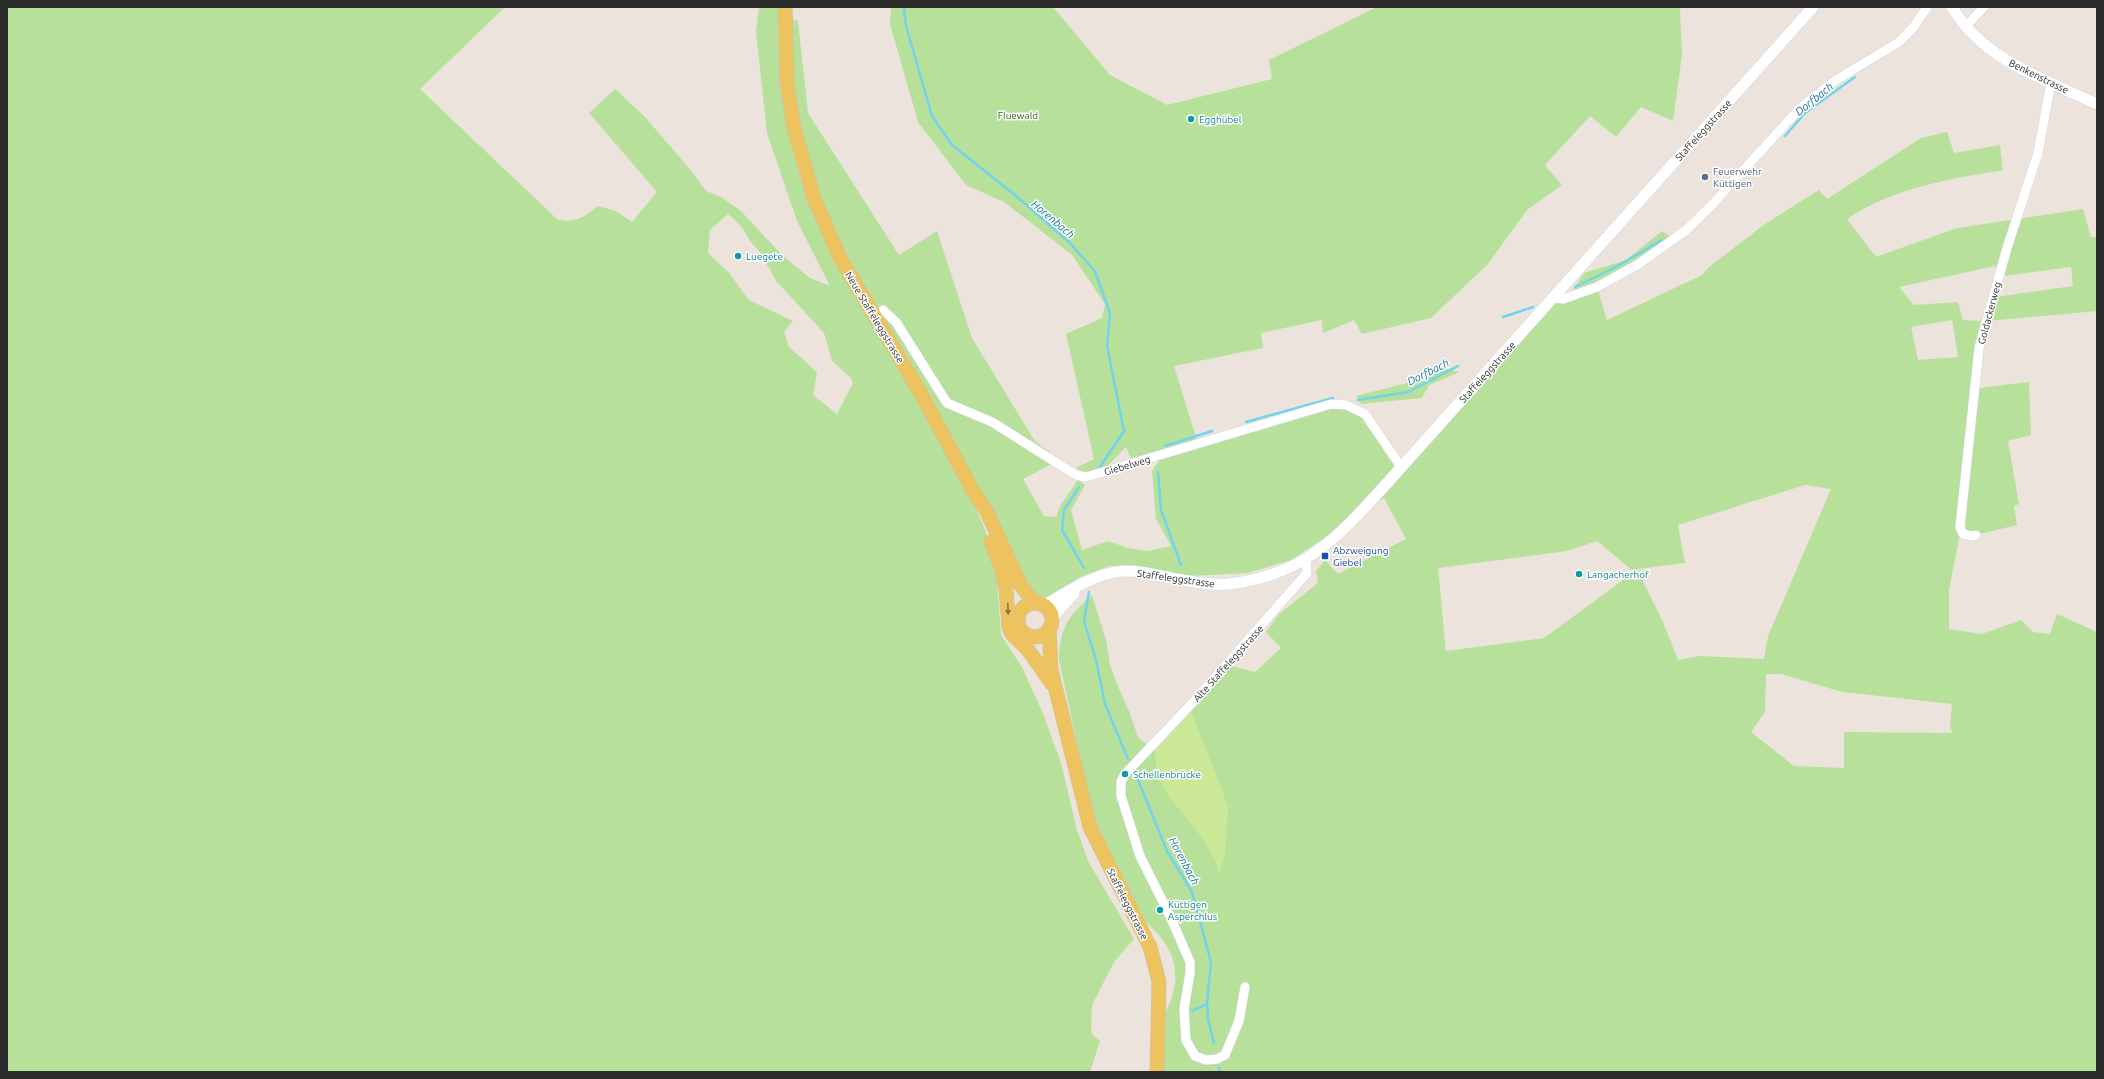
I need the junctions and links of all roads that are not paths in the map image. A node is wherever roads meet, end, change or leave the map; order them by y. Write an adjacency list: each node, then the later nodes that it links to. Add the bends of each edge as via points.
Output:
1 (785, 7): 12 (main road, Neue Staffeleggstrasse, via 786,82 794,128 814,198 839,256 921,394)
2 (1813, 7): 9 (street, Staffeleggstrasse)
3 (1927, 7): 9 (street, via 1913,28 1898,42 1836,80 1800,108 1710,208 1684,231 1637,265 1597,287 1563,300)
4 (1952, 7): 6 (street, Benkenstrasse)
5 (1984, 7): 6 (street)
6 (1966, 26): 7 (street, Benkenstrasse, via 2012,64)
7 (2050, 83): 8 (street, Benkenstrasse); 13 (street, Goldackerweg, via 2038,152 1979,348 1960,527 1963,534)
8 (2097, 104)
9 (1553, 298): 11 (street, Staffeleggstrasse)
10 (883, 310): 11 (street, Giebelweg, via 896,322 948,403 992,422 1076,475 1086,477 1331,404 1346,405 1365,414)
11 (1401, 467): 14 (street, Staffeleggstrasse, via 1342,532)
12 (972, 489): 15 (main road); 17 (main road, Neue Staffeleggstrasse, via 987,512 1021,586)
13 (1976, 535)
14 (1306, 560): 16 (street, Staffeleggstrasse, via 1285,570 1228,584 1198,583 1124,571 1103,575); 23 (street, Alte Staffeleggstrasse, via 1306,574 1196,699 1137,761 1121,782 1121,796 1140,856 1190,962 1184,1026 1186,1040 1195,1056 1206,1060 1225,1055 1239,1021)
15 (1002, 570): 18 (main road, via 1010,578); 22 (main road, one-way to 22, via 1009,627)
16 (1085, 583): 17 (street, Staffeleggstrasse); 19 (street, Staffeleggstrasse, via 1069,598)
17 (1039, 604): 18 (main road, via 1026,605); 19 (main road, via 1050,614)
18 (1019, 613): 20 (main road, via 1020,629)
19 (1050, 624): 20 (main road, via 1040,636); 21 (main road, Staffeleggstrasse)
20 (1028, 635): 21 (main road, Staffeleggstrasse)
21 (1051, 670): 22 (main road, Staffeleggstrasse)
22 (1056, 690): 24 (main road, Staffeleggstrasse, via 1090,827 1150,947 1158,982)
23 (1245, 987)
24 (1157, 1072)

